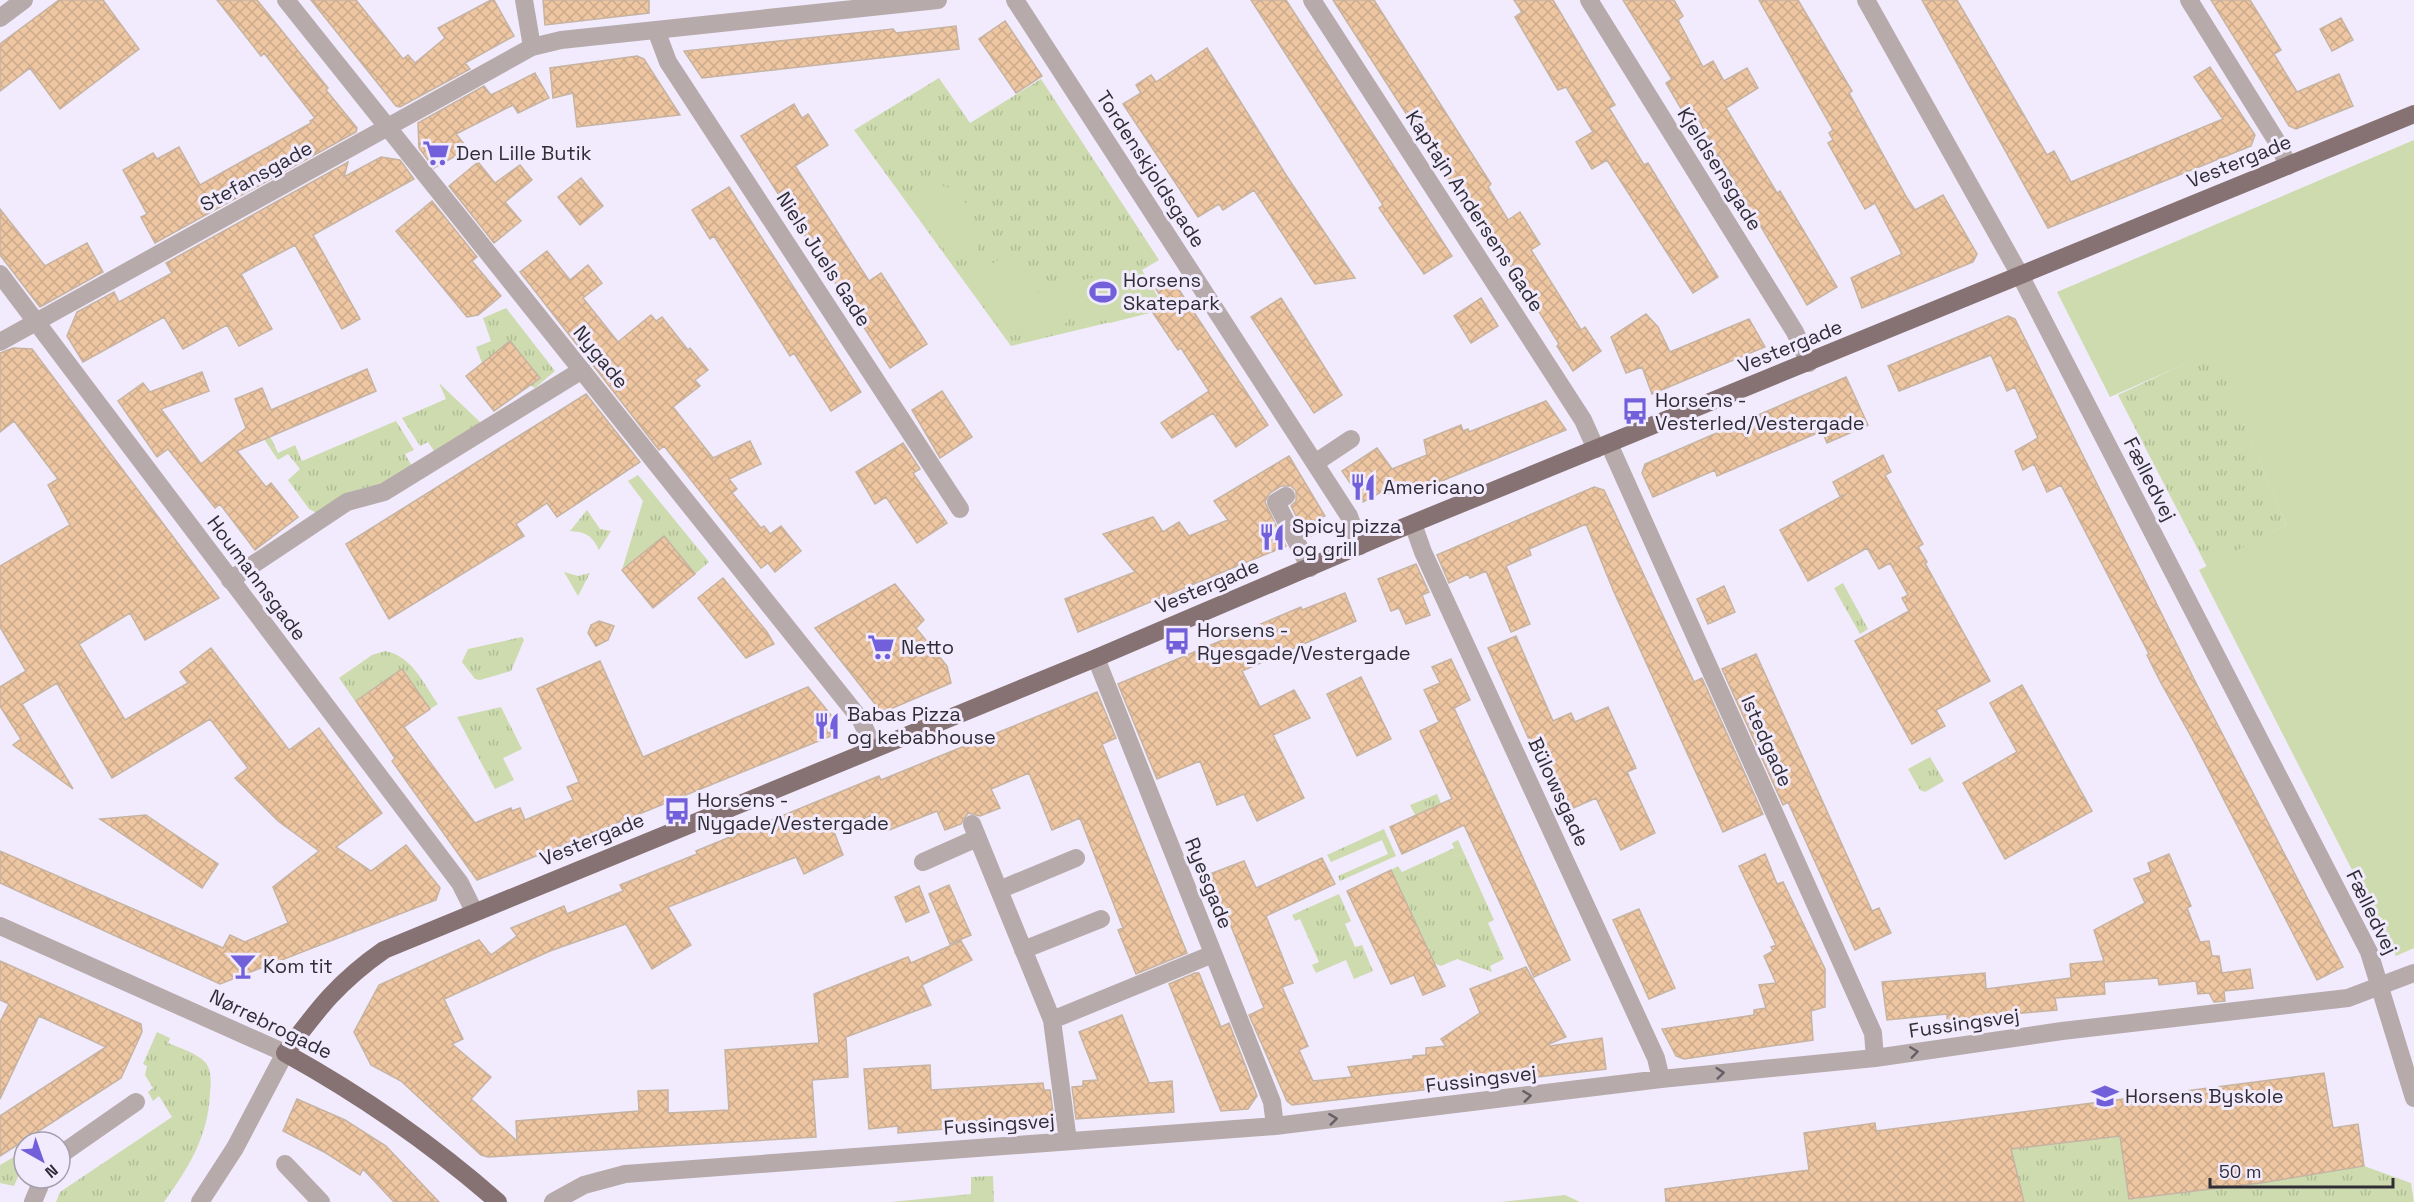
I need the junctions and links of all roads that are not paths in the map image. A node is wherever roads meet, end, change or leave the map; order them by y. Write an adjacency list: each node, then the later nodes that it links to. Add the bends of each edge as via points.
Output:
1 (24, 0): 10 (street)
2 (286, 0): 14 (street, Nygade)
3 (524, 0): 12 (street)
4 (938, 0): 11 (street, Stefansgade)
5 (1016, 0): 24 (street, Tordenskjoldsgade)
6 (1312, 0): 23 (street, Kaptajn Andersens Gade)
7 (1589, 0): 20 (street, Kjeldsensgade, via 1795,332)
8 (1866, 0): 17 (street, Fælledvej)
9 (2189, 0): 15 (street, via 2279,145)
10 (0, 18)
11 (656, 30): 12 (street, Stefansgade); 26 (street, Niels Juels Gade, via 668,63)
12 (532, 47): 14 (street, Stefansgade)
13 (2414, 114): 15 (main road, Vestergade)
14 (389, 129): 18 (street, Stefansgade); 21 (street, Nygade)
15 (2288, 166): 17 (main road, Vestergade)
16 (0, 274): 18 (street, Houmannsgade)
17 (2020, 275): 20 (main road, Vestergade); 42 (street, Fælledvej, via 2369,951)
18 (35, 323): 19 (street, Stefansgade); 30 (street, Houmannsgade)
19 (0, 342)
20 (1809, 363): 23 (main road, Vestergade)
21 (582, 370): 30 (street, via 384,492 347,502); 32 (street, Nygade, via 861,720)
22 (1351, 439): 24 (street)
23 (1602, 447): 27 (main road, Vestergade); 45 (street, Istedgade, via 1873,1033)
24 (1315, 463): 28 (street, Tordenskjoldsgade, via 1349,516)
25 (1286, 496): 29 (street, via 1276,502)
26 (960, 509)
27 (1413, 524): 28 (main road, Vestergade); 46 (street, Bülowsgade, via 1656,1058)
28 (1360, 546): 29 (main road, Vestergade)
29 (1310, 568): 31 (main road, Vestergade)
30 (230, 580): 36 (street, Houmannsgade, via 460,884)
31 (1096, 658): 32 (main road, Vestergade); 40 (street, Ryesgade)
32 (873, 747): 36 (main road, Vestergade)
33 (1076, 858): 35 (street)
34 (923, 861): 35 (street, via 975,831)
35 (999, 890): 39 (street)
36 (474, 912): 44 (main road, Vestergade, via 384,950 350,974)
37 (1101, 919): 39 (street)
38 (0, 926): 44 (street, Nørrebrogade)
39 (1023, 950): 43 (street)
40 (1213, 954): 43 (street); 49 (street, Ryesgade, via 1272,1102)
41 (2414, 973): 42 (street, Fussingsvej)
42 (2380, 986): 45 (street, Fussingsvej, one-way to 42, via 2062,1031 2348,998); 47 (street, Fælledvej)
43 (1052, 1020): 50 (street)
44 (285, 1053): 53 (street, via 235,1148); 55 (main road, Nørrebrogade, via 362,1098 446,1156)
45 (1875, 1058): 46 (street, Fussingsvej, one-way to 45)
46 (1661, 1079): 49 (street, Fussingsvej, one-way to 46)
47 (2414, 1098)
48 (136, 1102): 51 (street)
49 (1275, 1126): 50 (street, Fussingsvej)
50 (1068, 1141): 56 (street, Fussingsvej, via 625,1174 584,1185)
51 (72, 1147)
52 (285, 1164): 54 (street)
53 (200, 1202)
54 (321, 1202)
55 (498, 1202)
56 (552, 1202)

